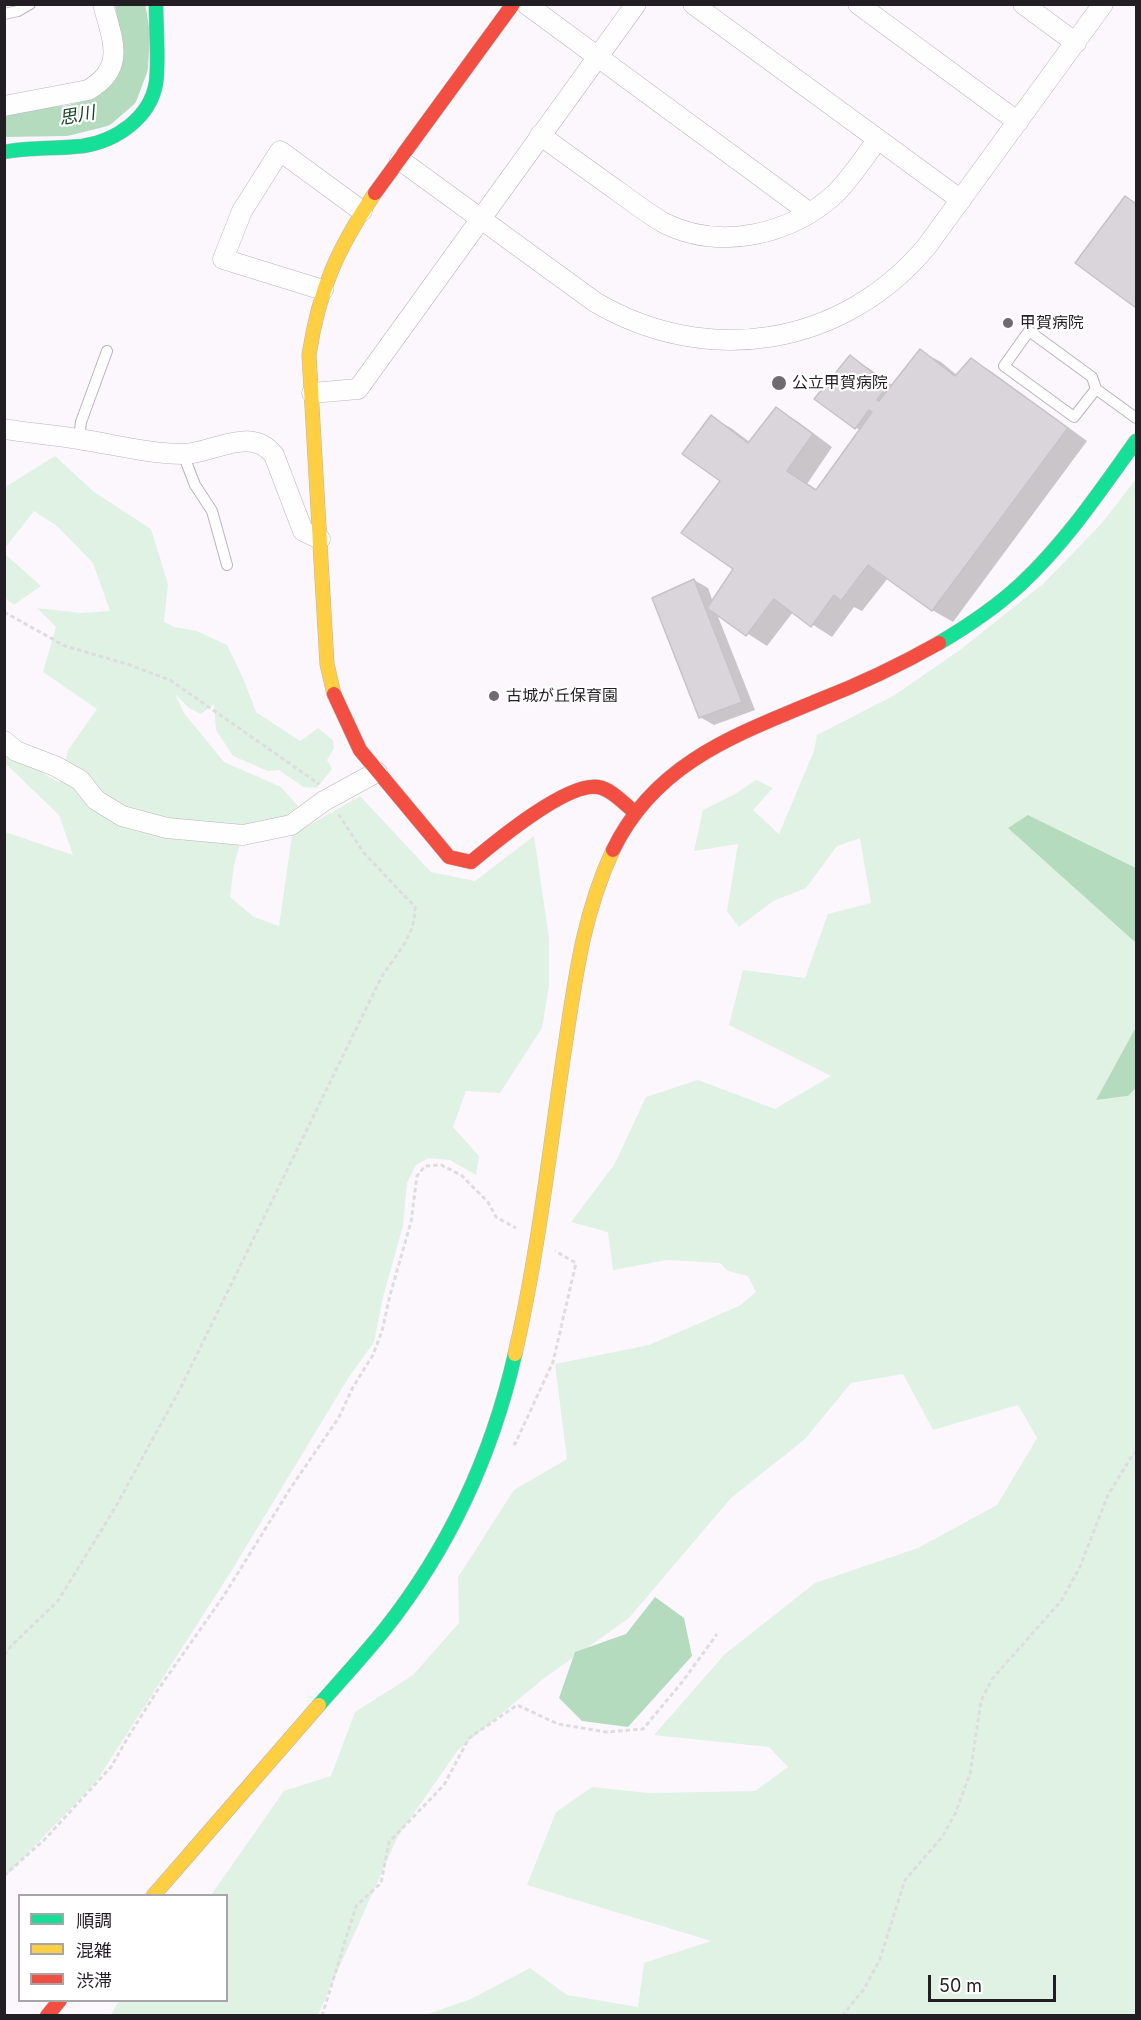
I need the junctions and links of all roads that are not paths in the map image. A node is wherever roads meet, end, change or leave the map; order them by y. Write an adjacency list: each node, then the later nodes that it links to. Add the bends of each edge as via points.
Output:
1 (30, 4): 11 (lane)
2 (103, 4): 14 (street, via 115,56 98,85)
3 (156, 4): 18 (street, via 156,82 148,106 139,118 96,143)
4 (513, 4): 19 (street)
5 (526, 4): 13 (street)
6 (636, 4): 13 (street)
7 (693, 4): 17 (street)
8 (858, 4): 15 (street)
9 (1023, 4): 12 (street)
10 (1103, 4): 12 (street)
11 (4, 14)
12 (1076, 43): 15 (street)
13 (598, 57): 16 (street); 22 (street)
14 (4, 106)
15 (1018, 122): 20 (street)
16 (540, 135): 22 (street, via 651,215 674,227 711,236 743,236 773,230); 23 (street)
17 (877, 140): 20 (street); 22 (street, via 846,182)
18 (4, 152)
19 (399, 160): 21 (street); 23 (street)
20 (961, 200): 23 (street, via 919,256 873,297 811,327 740,341 671,334 626,319 595,302)
21 (362, 211): 24 (street, via 332,263); 24 (street, via 280,151 242,211 223,259)
22 (810, 213)
23 (481, 218): 27 (street, via 358,389)
24 (323, 290): 27 (street, via 309,355)
25 (107, 351): 30 (lane, via 81,422)
26 (1096, 389): 26 (lane, via 1074,417 1004,366 1029,332 1092,377); 28 (lane)
27 (312, 393): 33 (street)
28 (1137, 418)
29 (4, 429): 30 (street)
30 (79, 439): 32 (street, via 120,448)
31 (1137, 441): 37 (street, via 1065,539 998,603 920,653 710,747 662,783)
32 (183, 454): 33 (street, via 236,442 252,441 268,447 303,531); 34 (lane, via 195,485 212,510)
33 (320, 539): 36 (street, via 327,664 347,724)
34 (227, 564)
35 (4, 741): 36 (street, via 16,751 80,780 96,800 122,816 167,828 243,835 291,825)
36 (377, 772): 37 (street, via 449,856 471,862 518,824 587,786 597,786)
37 (636, 813): 38 (street, via 601,876 582,937 532,1268 506,1394 477,1477 454,1524 385,1629)
38 (155, 1894)
39 (59, 2002): 40 (street)
40 (47, 2016)

